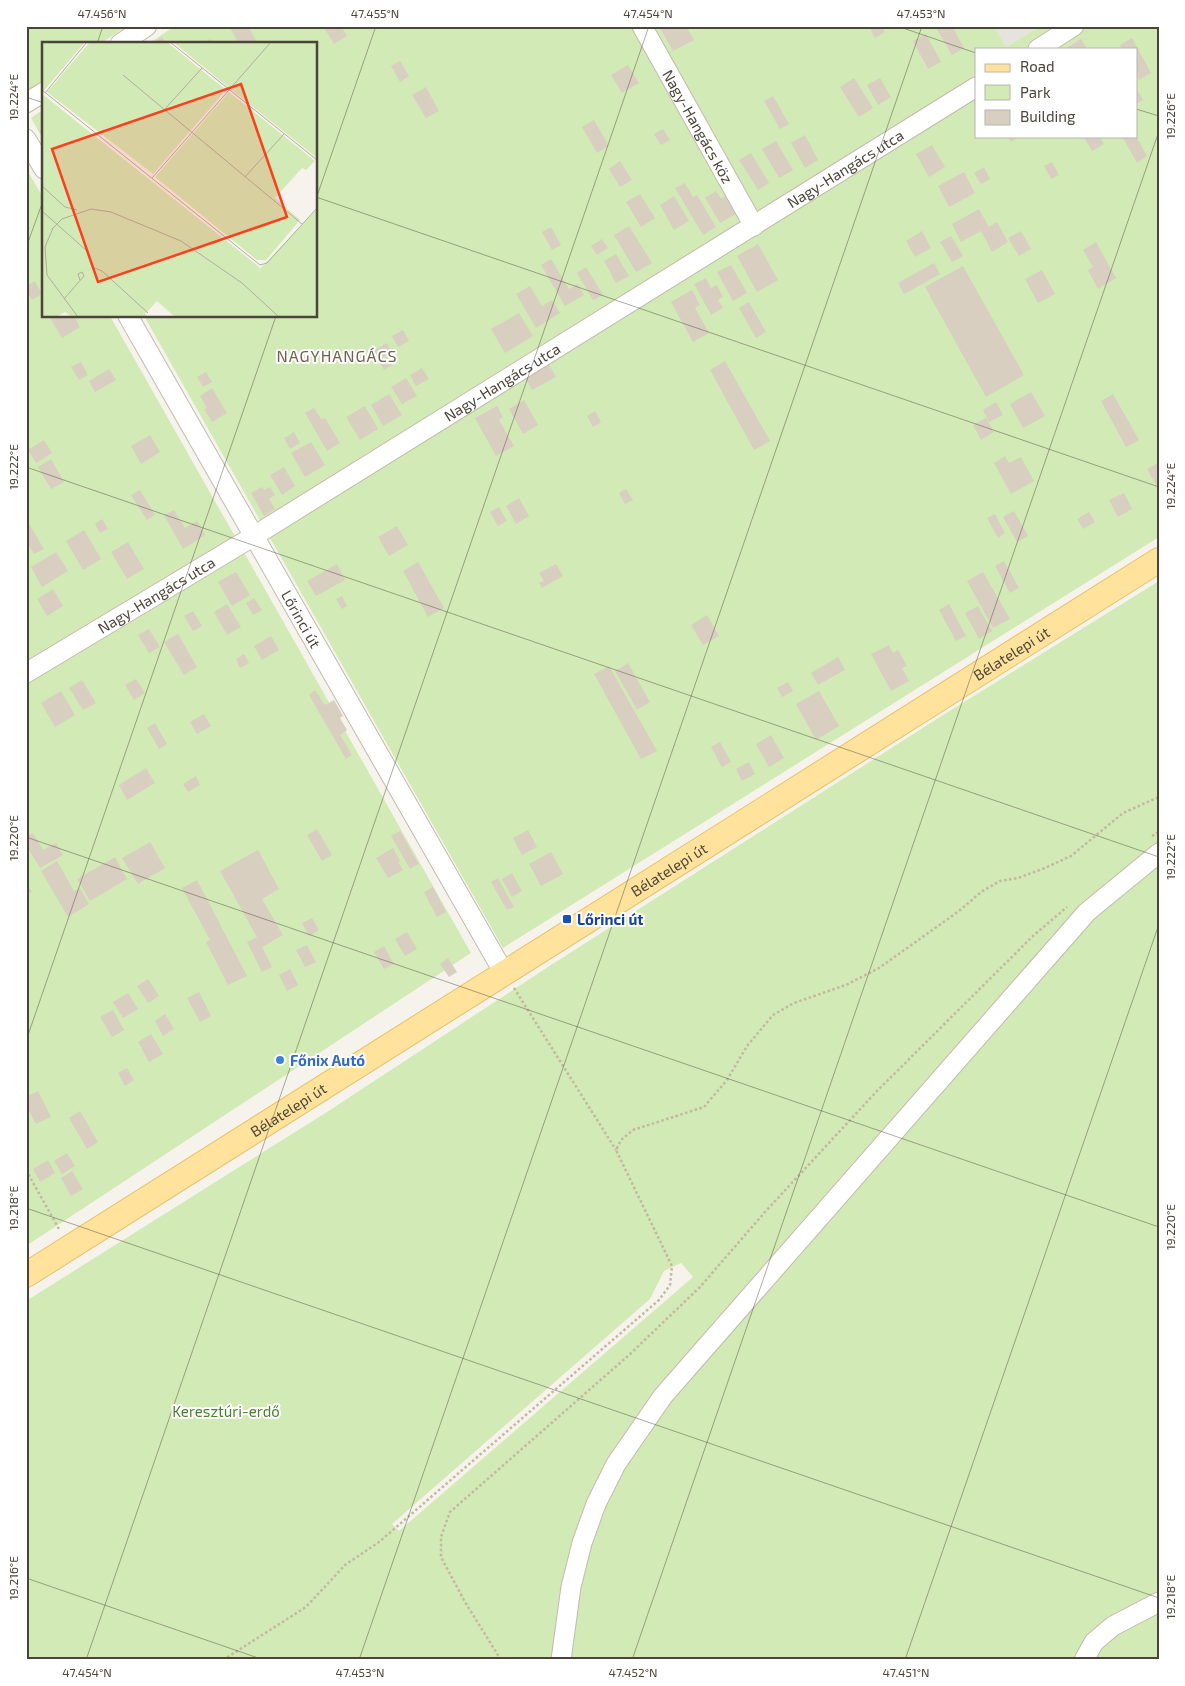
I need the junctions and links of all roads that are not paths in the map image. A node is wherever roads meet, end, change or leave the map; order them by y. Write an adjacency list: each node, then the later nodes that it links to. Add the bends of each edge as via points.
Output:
1 (147, 26): 4 (street)
2 (642, 26): 11 (street, Nagy-Hangács köz)
3 (1074, 26): 5 (street)
4 (123, 42)
5 (1040, 48)
6 (975, 88): 11 (street, Nagy-Hangács utca)
7 (42, 93): 8 (street)
8 (26, 103)
9 (26, 139): 10 (street)
10 (42, 166)
11 (754, 226): 13 (street, Nagy-Hangács utca)
12 (129, 318): 13 (street, Lőrinci út)
13 (254, 536): 15 (street, Nagy-Hangács utca); 17 (street, Lőrinci út)
14 (1159, 560): 17 (main road, Bélatelepi út)
15 (26, 674)
16 (1155, 845): 20 (street, via 1086,912 663,1396 616,1464 596,1504 571,1587)
17 (504, 973): 18 (main road, Bélatelepi út)
18 (26, 1275)
19 (1159, 1602): 21 (street, via 1112,1626 1094,1642)
20 (560, 1657)
21 (1084, 1660)

